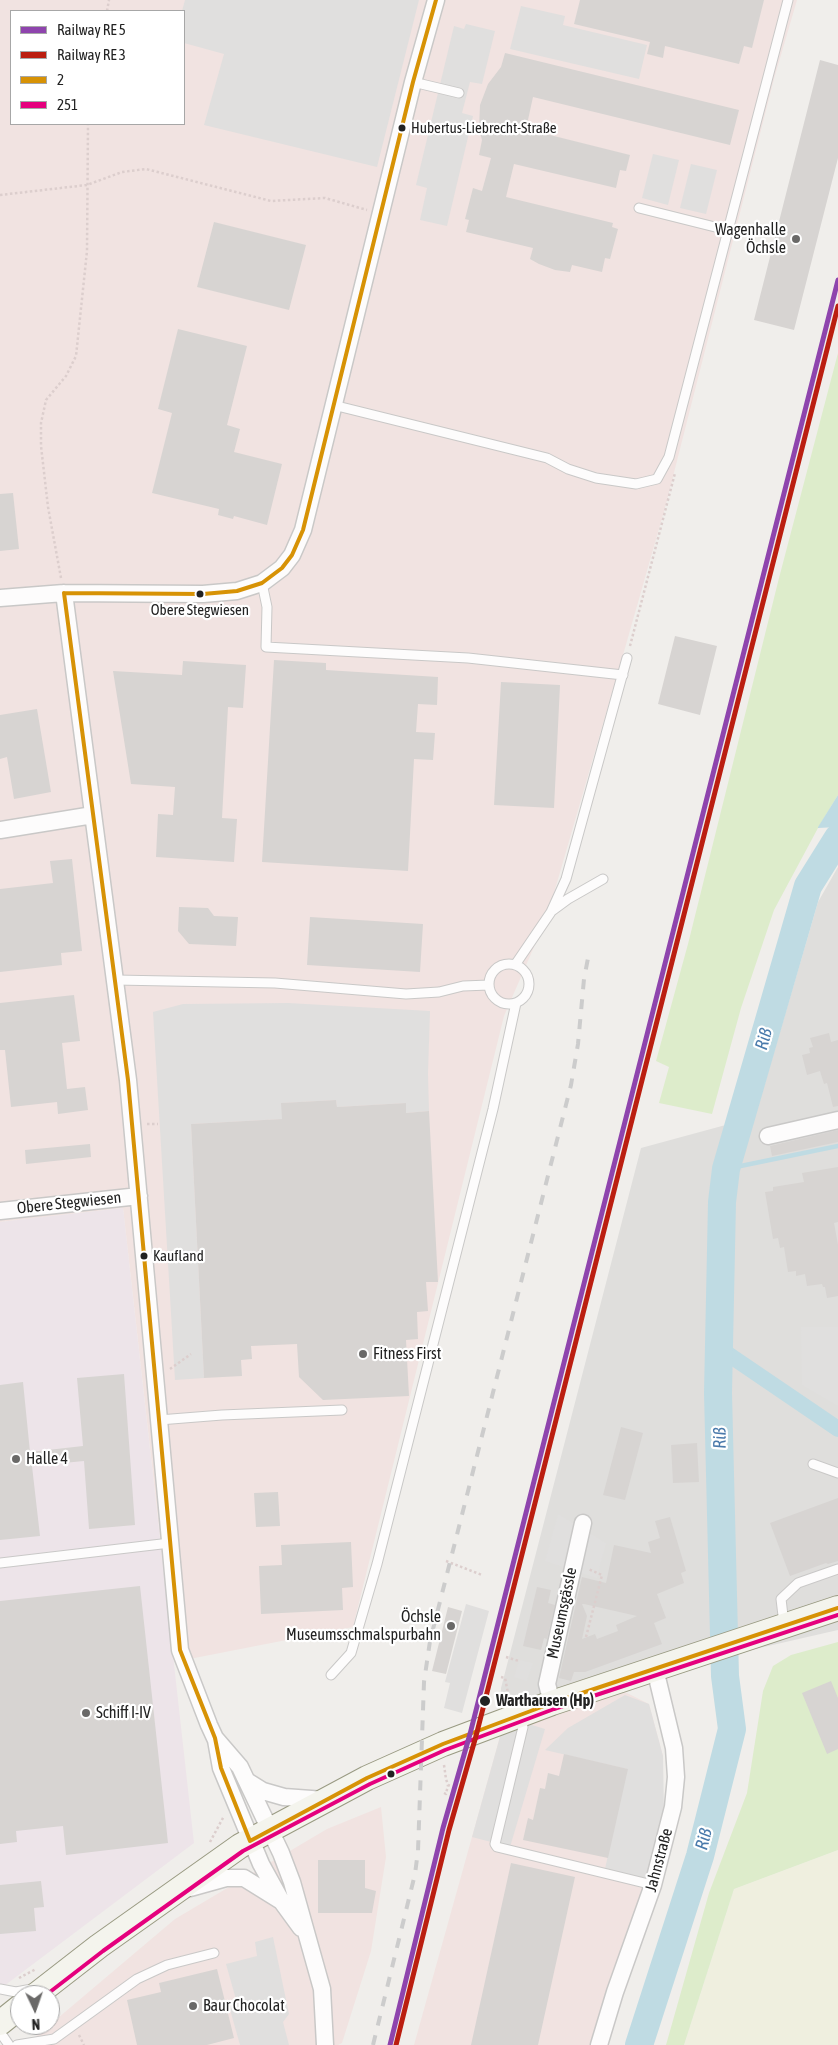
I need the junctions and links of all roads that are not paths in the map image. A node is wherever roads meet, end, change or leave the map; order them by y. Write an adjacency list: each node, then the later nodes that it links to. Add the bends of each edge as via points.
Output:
1 (436, 0): 3 (street)
2 (788, 0): 6 (lane)
3 (413, 82): 4 (lane); 7 (street)
4 (459, 93)
5 (639, 208): 6 (lane)
6 (727, 230): 7 (lane, via 669,457 657,479 636,484 596,478 547,458)
7 (333, 405): 8 (street, via 303,530 282,568)
8 (262, 583): 9 (street, via 237,591 203,594); 12 (lane, via 267,607 266,647 468,658)
9 (64, 593): 10 (street); 13 (street, Obere Stegwiesen)
10 (0, 598)
11 (627, 658): 12 (lane)
12 (622, 675): 16 (lane, via 566,879)
13 (93, 815): 14 (street); 18 (street, Obere Stegwiesen)
14 (0, 830)
15 (603, 879): 16 (lane)
16 (551, 912): 17 (lane)
17 (515, 965): 19 (lane, via 497,968); 20 (lane, via 523,970 529,988)
18 (115, 980): 19 (lane, via 275,983 406,994); 23 (street, Obere Stegwiesen)
19 (489, 984): 20 (lane, via 493,996 504,1003)
20 (516, 1003): 36 (lane, via 479,1166 375,1573 351,1653)
21 (838, 1120): 22 (street)
22 (768, 1136)
23 (139, 1196): 24 (street, Obere Stegwiesen); 26 (street, Obere Stegwiesen)
24 (0, 1211)
25 (342, 1410): 26 (lane)
26 (159, 1420): 30 (street, Obere Stegwiesen)
27 (814, 1464): 28 (lane)
28 (838, 1473)
29 (583, 1523): 37 (street, Museumsgässle, via 547,1684)
30 (170, 1543): 31 (lane); 39 (street, Obere Stegwiesen, via 180,1650)
31 (0, 1563)
32 (838, 1568): 34 (lane, via 798,1583 781,1599)
33 (838, 1608): 34 (main road)
34 (784, 1627): 35 (main road)
35 (654, 1669): 37 (main road); 43 (street, Jahnstraße, via 674,1748 676,1777 673,1807)
36 (331, 1675)
37 (552, 1703): 38 (main road)
38 (517, 1713): 41 (main road, via 422,1752); 43 (lane, via 497,1847)
39 (215, 1738): 40 (street, Obere Stegwiesen, via 240,1767); 42 (street, Obere Stegwiesen, via 221,1768 236,1807)
40 (246, 1780): 41 (street, Obere Stegwiesen, via 263,1792); 42 (street, Obere Stegwiesen)
41 (325, 1800): 42 (main road)
42 (260, 1835): 44 (main road); 45 (street, via 261,1864); 46 (street, via 292,1882)
43 (652, 1885): 54 (street, Jahnstraße)
44 (172, 1894): 45 (street, via 210,1881 244,1878); 48 (main road)
45 (282, 1902): 46 (street)
46 (308, 1938): 53 (street, via 322,1989)
47 (214, 1954): 52 (lane, via 167,1965 137,1979 54,2039)
48 (42, 1982): 49 (lane, via 16,1992)
49 (0, 1989)
50 (0, 2032): 51 (lane)
51 (9, 2045)
52 (17, 2045)
53 (325, 2045)
54 (600, 2045)

